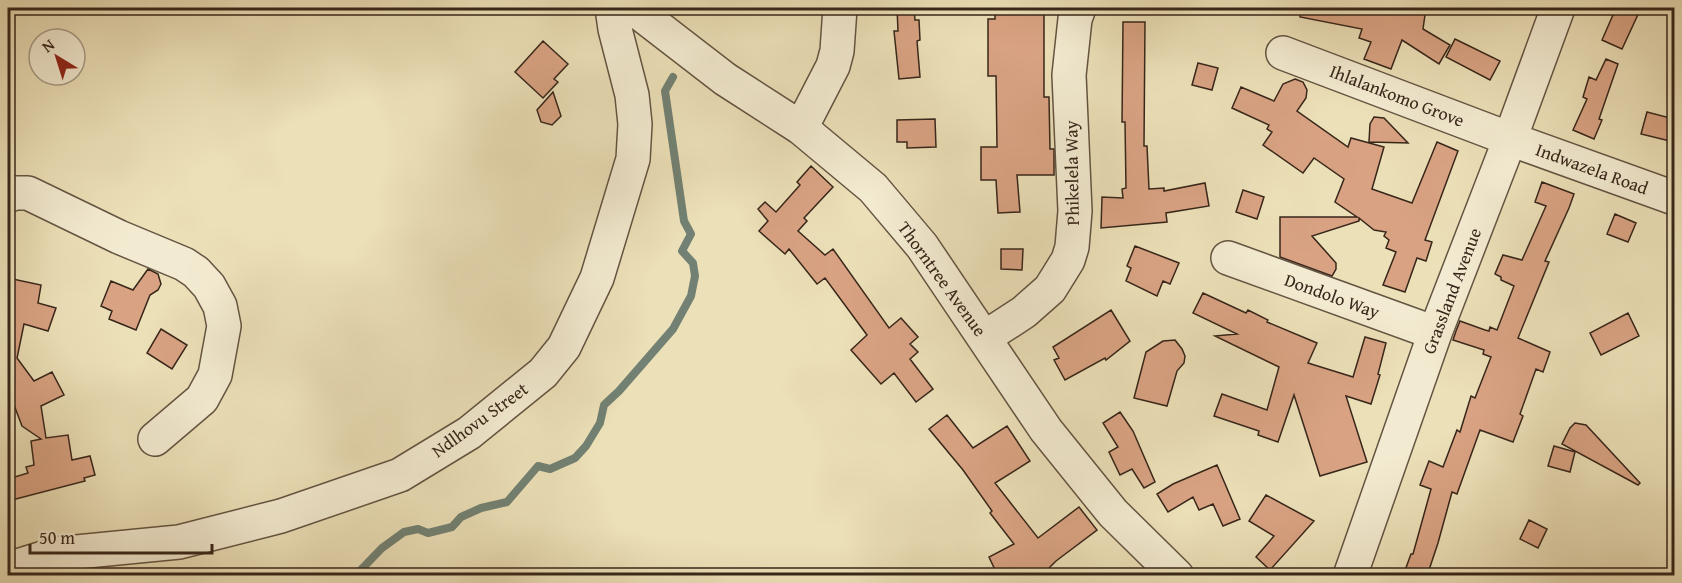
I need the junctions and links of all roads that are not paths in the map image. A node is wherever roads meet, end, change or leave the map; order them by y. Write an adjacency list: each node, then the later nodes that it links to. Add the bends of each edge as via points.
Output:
1 (612, 8): 15 (street, Ndlhovu Street, via 632,95 633,159 597,278 564,347 543,373 469,433 400,475 281,516 179,542 56,554)
2 (633, 8): 7 (street, Thorntree Avenue, via 725,79)
3 (840, 8): 7 (street, via 833,66)
4 (1079, 8): 13 (street, Phikelela Way, via 1069,75 1076,212 1072,247 1050,289)
5 (1558, 8): 8 (street, Grassland Avenue)
6 (1283, 53): 8 (street, Ihlalankomo Grove)
7 (801, 128): 13 (street, Thorntree Avenue, via 873,188 922,246)
8 (1510, 139): 10 (street, Indwazela Road); 12 (street, Grassland Avenue)
9 (8, 196): 14 (street, via 28,193 184,264 209,286 220,306 224,326 215,375 202,399)
10 (1674, 198)
11 (1228, 258): 12 (street, Dondolo Way)
12 (1435, 333): 17 (street, Grassland Avenue)
13 (984, 338): 16 (street, Thorntree Avenue, via 1046,430 1113,513)
14 (155, 439)
15 (8, 569)
16 (1177, 576)
17 (1350, 576)

